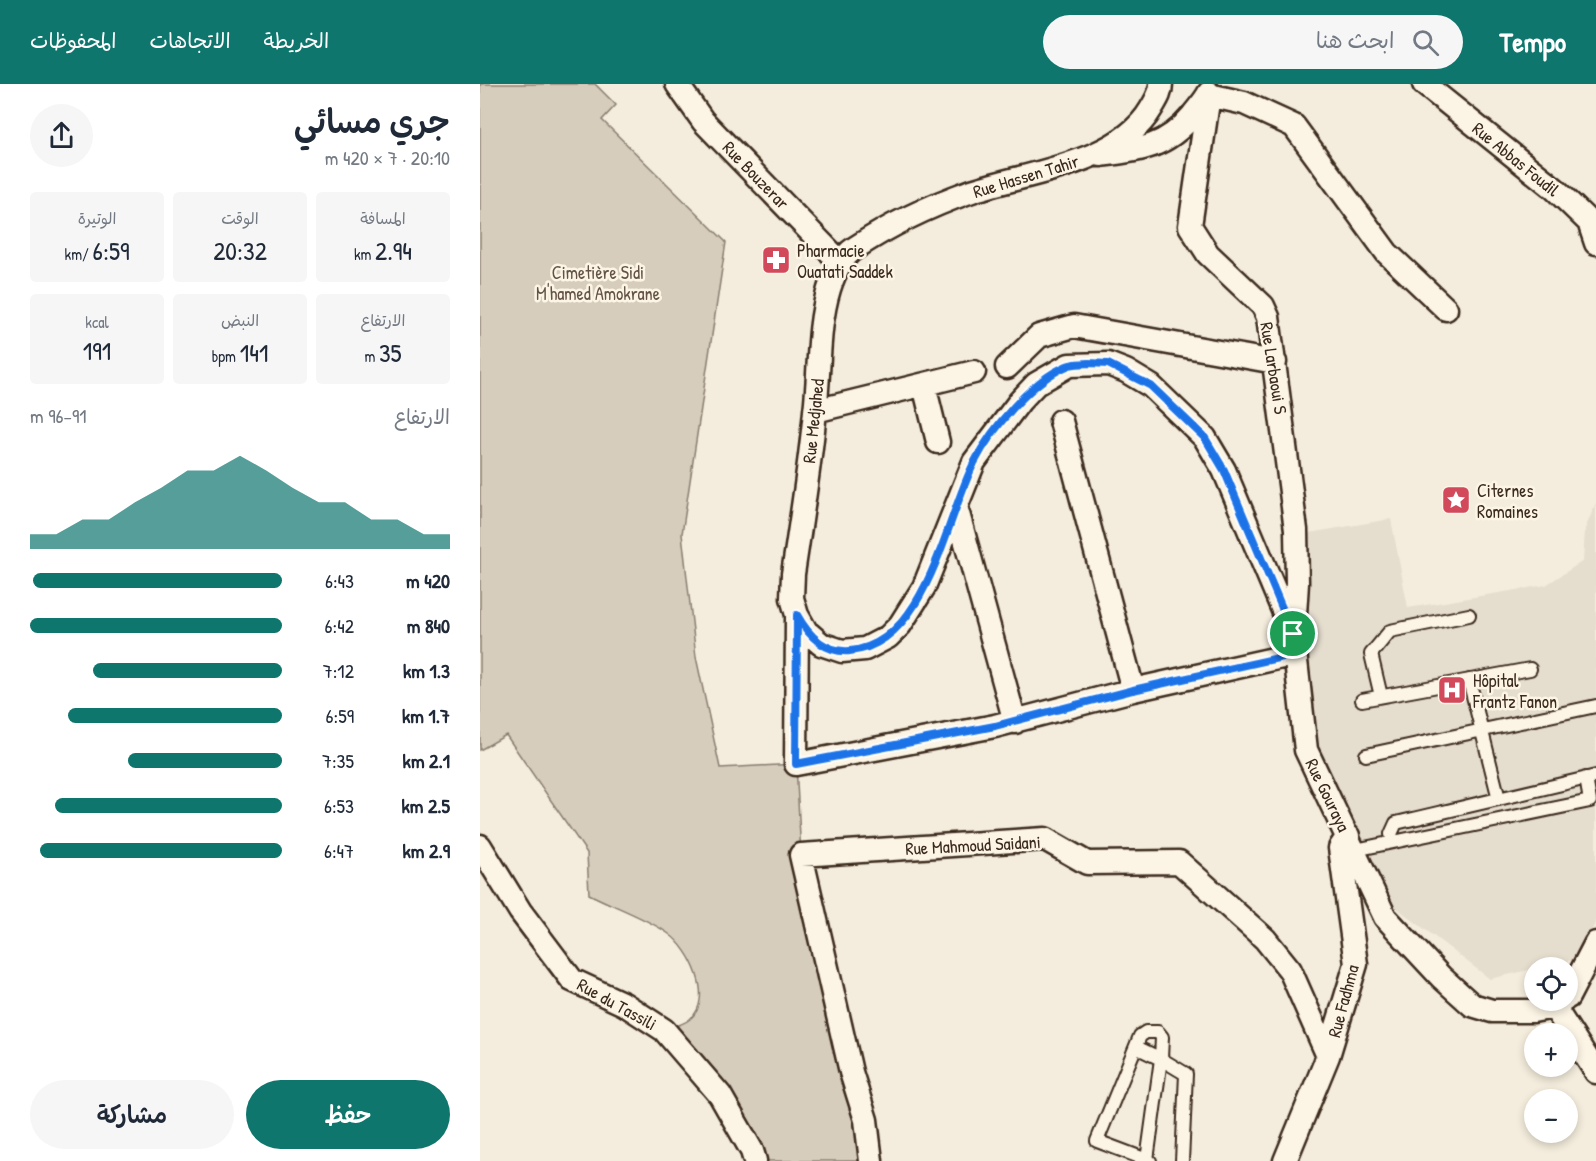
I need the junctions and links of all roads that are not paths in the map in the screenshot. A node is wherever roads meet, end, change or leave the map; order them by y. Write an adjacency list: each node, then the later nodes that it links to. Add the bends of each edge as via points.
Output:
1 (677, 84): 7 (street, Rue Bouzerar, via 703,121)
2 (1161, 84): 5 (street, Rue Hassen Tahir, via 1161,92 1146,117 1109,147)
3 (1424, 84): 6 (street, Rue Abbas Foudil, via 1555,189 1589,222)
4 (1209, 90): 5 (street, via 1176,134 1160,143 1140,150); 8 (street, via 1294,126 1387,253); 9 (street, Rue Larbaoui S, via 1190,225 1208,254 1263,306)
5 (1090, 156): 7 (street, Rue Hassen Tahir, via 932,207 867,242)
6 (1596, 243)
7 (840, 262): 13 (street, Rue Medjahed, via 828,290)
8 (1446, 309)
9 (1275, 362): 10 (street, via 1074,326 1039,336); 19 (street, Rue Larbaoui S, via 1296,530)
10 (1007, 367)
11 (974, 372): 12 (street)
12 (924, 385): 13 (street); 15 (street)
13 (815, 411): 17 (street, Rue Medjahed, via 793,574 792,598)
14 (1061, 421): 22 (street)
15 (938, 442)
16 (957, 510): 17 (street, Rue Gouraya, via 911,611 888,637 865,649 842,651 821,644 806,631); 19 (street, Rue Gouraya, via 974,462 1005,418 1036,384 1069,365 1108,364 1151,386 1205,438 1224,470); 26 (street)
17 (797, 615): 26 (street, Rue Medjahed, via 796,764)
18 (1469, 615): 23 (lane, via 1389,631 1371,654)
19 (1295, 644): 22 (street); 32 (street, Rue Gouraya, via 1306,750)
20 (1530, 669): 21 (lane)
21 (1469, 680): 23 (lane); 27 (lane)
22 (1133, 690): 26 (street)
23 (1381, 696): 24 (lane)
24 (1362, 700)
25 (1596, 706): 27 (lane)
26 (1015, 722)
27 (1482, 731): 28 (lane); 30 (lane)
28 (1366, 755)
29 (1591, 777): 30 (lane); 31 (lane, via 1590,801)
30 (1498, 799): 31 (lane, via 1396,823 1391,834)
31 (1393, 842): 32 (lane)
32 (1352, 843): 36 (street, Rue Gouraya, via 1385,916 1441,977 1472,1005); 39 (street, Rue Fadhma, via 1340,848 1356,964)
33 (480, 846): 42 (street, Rue du Tassili, via 520,911 572,980 624,1004 664,1030 720,1095)
34 (1596, 943): 35 (street)
35 (1578, 974)
36 (1524, 1011)
37 (1567, 1011): 41 (street)
38 (1136, 1047): 40 (lane); 40 (lane, via 1140,1036 1158,1032 1162,1037); 44 (lane, via 1097,1141)
39 (1328, 1056): 43 (street, Rue Mahmoud Saidani, via 1290,970 1265,939 1179,862 1087,863 1045,839 801,855 850,1072 866,1120); 46 (street, Rue Fadhma)
40 (1161, 1059): 44 (lane); 45 (lane, via 1186,1074)
41 (1596, 1072)
42 (755, 1161)
43 (871, 1161)
44 (1148, 1161)
45 (1182, 1161)
46 (1285, 1161)

